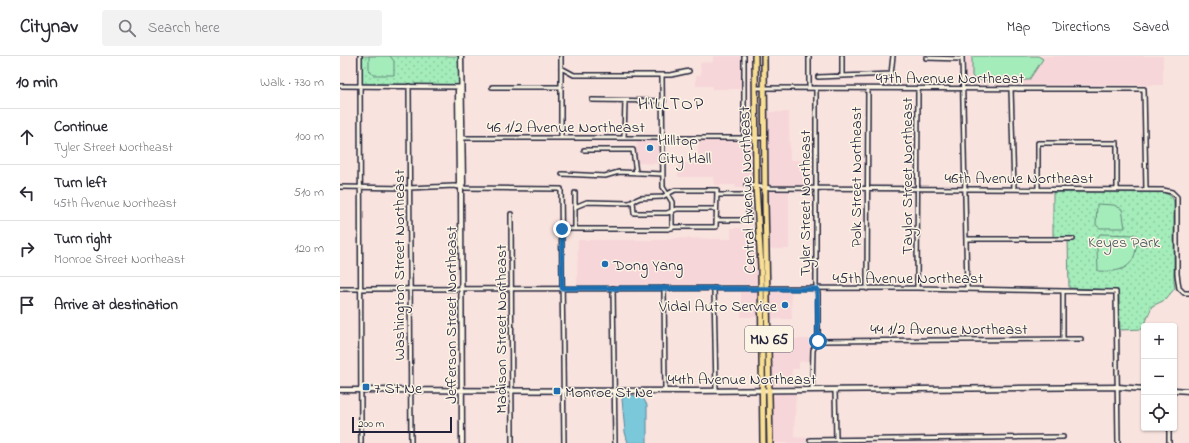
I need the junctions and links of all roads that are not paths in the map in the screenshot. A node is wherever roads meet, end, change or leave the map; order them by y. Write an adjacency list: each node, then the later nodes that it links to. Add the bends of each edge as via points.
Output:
1 (360, 56): 18 (street)
2 (461, 56): 20 (street, Jefferson Street Northeast)
3 (561, 56): 12 (street)
4 (744, 56): 38 (street, Central Avenue Northeast)
5 (756, 56): 23 (main road, Central Avenue Northeast / MN 65)
6 (764, 56): 24 (main road, Central Avenue Northeast / MN 65)
7 (809, 56): 25 (street)
8 (842, 56): 15 (street)
9 (893, 56): 15 (street, via 891,74)
10 (962, 57): 11 (street); 29 (street)
11 (926, 58)
12 (561, 68): 14 (street, via 574,75); 22 (street)
13 (689, 71): 14 (street)
14 (662, 75): 33 (street)
15 (842, 75): 16 (street)
16 (818, 77)
17 (340, 86): 18 (street)
18 (360, 86): 19 (street); 49 (street)
19 (409, 86): 20 (street); 50 (street, Washington Street Northeast)
20 (461, 87): 34 (street, Jefferson Street Northeast); 51 (street, Jefferson Street Northeast, via 458,90)
21 (492, 87): 22 (street)
22 (561, 87): 35 (street)
23 (755, 88): 24 (street, 47th Avenue Northeast); 39 (main road, Central Avenue Northeast / MN 65)
24 (764, 88): 25 (street, 47th Avenue Northeast); 40 (main road, Central Avenue Northeast / MN 65)
25 (809, 88): 26 (street, 47th Avenue Northeast)
26 (816, 88): 27 (street, 47th Avenue Northeast); 52 (street, Tyler Street Northeast)
27 (868, 89): 28 (street, 47th Avenue Northeast); 53 (street, Polk Street Northeast)
28 (918, 89): 29 (street, 47th Avenue Northeast); 54 (street, Taylor Street Northeast)
29 (964, 89): 30 (street, 47th Avenue Northeast); 55 (street)
30 (1011, 89): 56 (street); 59 (street, 47th Avenue Northeast, via 1144,90)
31 (592, 100): 32 (street)
32 (625, 101): 33 (street); 36 (street)
33 (664, 101): 37 (street)
34 (464, 138): 35 (street, 46 1/2 Avenue Northeast); 51 (street, Jefferson Street Northeast)
35 (561, 138): 36 (street, 46 1/2 Avenue Northeast)
36 (624, 138): 37 (street, 46 1/2 Avenue Northeast)
37 (663, 138): 38 (street, 46 1/2 Avenue Northeast); 44 (street)
38 (744, 138): 39 (street, 46 1/2 Avenue Northeast)
39 (755, 138): 40 (street, 46 1/2 Avenue Northeast); 46 (main road, Central Avenue Northeast / MN 65)
40 (764, 138): 48 (main road, Central Avenue Northeast / MN 65)
41 (584, 150): 42 (street, via 633,150)
42 (636, 173): 43 (street, via 619,172 605,176); 44 (street)
43 (562, 174)
44 (663, 174): 61 (street, via 664,190)
45 (746, 185): 46 (street, 46th Avenue Northeast)
46 (756, 186): 48 (street, 46th Avenue Northeast); 80 (main road, Central Avenue Northeast / MN 65)
47 (340, 187): 49 (street)
48 (765, 187): 52 (street, 46th Avenue Northeast); 80 (main road, Central Avenue Northeast / MN 65)
49 (361, 188): 50 (street); 84 (street)
50 (409, 188): 51 (street); 85 (street, Washington Street Northeast)
51 (461, 188): 71 (street, via 560,189); 74 (street, Jefferson Street Northeast)
52 (816, 188): 53 (street, 46th Avenue Northeast); 86 (street, Tyler Street Northeast)
53 (867, 189): 54 (street, 46th Avenue Northeast); 87 (street, Polk Street Northeast)
54 (917, 189): 55 (street, 46th Avenue Northeast); 81 (street, Taylor Street Northeast)
55 (966, 189): 56 (street, 46th Avenue Northeast); 72 (street)
56 (1014, 189): 57 (street, 46th Avenue Northeast)
57 (1038, 190): 58 (street, 46th Avenue Northeast); 58 (street, via 1038,143 1117,143)
58 (1117, 190): 59 (street, 46th Avenue Northeast)
59 (1146, 190): 89 (street, 46th Avenue Northeast, via 1172,192 1177,197 1177,274 1179,288 1184,293)
60 (575, 193): 64 (street)
61 (667, 195): 62 (street, via 675,190 717,190); 63 (street); 66 (street, via 672,202)
62 (717, 196): 65 (street); 68 (street, via 747,195 749,220)
63 (633, 201): 64 (street, via 587,202); 66 (street, via 634,213 668,213)
64 (575, 207): 69 (street)
65 (716, 209): 66 (street); 68 (street)
66 (672, 210): 70 (street)
67 (511, 214): 75 (street, Madison Street Northeast)
68 (716, 220): 70 (street, via 716,227)
69 (575, 228): 70 (street); 71 (street)
70 (672, 228)
71 (562, 229): 76 (street)
72 (967, 239): 73 (street); 82 (street)
73 (1073, 240)
74 (462, 288): 75 (street, 45th Avenue Northeast); 85 (street, 45th Avenue Northeast); 98 (street, Jefferson Street Northeast)
75 (512, 288): 76 (street, 45th Avenue Northeast); 105 (street, Madison Street Northeast)
76 (562, 288): 77 (street, 45th Avenue Northeast); 106 (street)
77 (613, 288): 78 (street, 45th Avenue Northeast); 107 (street)
78 (664, 288): 79 (street, 45th Avenue Northeast); 99 (street)
79 (714, 288): 80 (street, 45th Avenue Northeast); 108 (street)
80 (765, 288): 86 (street, 45th Avenue Northeast); 100 (main road, Central Avenue Northeast / MN 65); 101 (main road, Central Avenue Northeast / MN 65)
81 (917, 288): 82 (street, 45th Avenue Northeast); 87 (street, 45th Avenue Northeast)
82 (967, 288): 88 (street, 45th Avenue Northeast)
83 (340, 289): 84 (street, 45th Avenue Northeast)
84 (361, 289): 85 (street, 45th Avenue Northeast); 96 (street)
85 (409, 289): 97 (street, Washington Street Northeast)
86 (817, 289): 87 (street, 45th Avenue Northeast); 92 (street, Tyler Street Northeast)
87 (867, 289)
88 (1063, 291): 90 (street); 93 (street, 45th Avenue Northeast, via 1116,292)
89 (1189, 293)
90 (1063, 339): 91 (street, 44 1/2 Avenue Northeast); 92 (street, 44 1/2 Avenue Northeast)
91 (1081, 339)
92 (818, 341): 102 (street, Tyler Street Northeast, via 813,350)
93 (1118, 387): 94 (street, 44th Avenue Northeast); 103 (street, 44th Avenue Northeast); 124 (street)
94 (1141, 389)
95 (340, 390): 96 (street, 44th Avenue Northeast)
96 (361, 390): 97 (street, 44th Avenue Northeast); 115 (street)
97 (411, 390): 98 (street, 44th Avenue Northeast); 116 (street, Washington Street Northeast)
98 (462, 390): 105 (street, 44th Avenue Northeast); 117 (street, Jefferson Street Northeast)
99 (665, 390): 107 (street, 44th Avenue Northeast); 108 (street, 44th Avenue Northeast)
100 (762, 390): 101 (street, 44th Avenue Northeast); 108 (street, 44th Avenue Northeast); 121 (main road, Central Avenue Northeast / MN 65)
101 (770, 390): 102 (street, 44th Avenue Northeast); 122 (main road, Central Avenue Northeast / MN 65)
102 (812, 390): 103 (street, 44th Avenue Northeast)
103 (835, 390): 113 (street)
104 (1177, 390): 109 (street)
105 (512, 391): 106 (street, 44th Avenue Northeast); 118 (street, Madison Street Northeast)
106 (564, 391): 107 (street, 44th Avenue Northeast); 119 (street)
107 (615, 391): 120 (street)
108 (716, 391)
109 (1189, 391)
110 (1169, 431): 125 (street)
111 (1063, 437): 112 (street)
112 (1012, 438): 113 (street); 123 (street)
113 (836, 439): 114 (street)
114 (810, 440)
115 (361, 443)
116 (411, 443)
117 (462, 443)
118 (512, 443)
119 (564, 443)
120 (614, 443)
121 (763, 443)
122 (770, 443)
123 (1012, 443)
124 (1118, 443)
125 (1169, 443)

